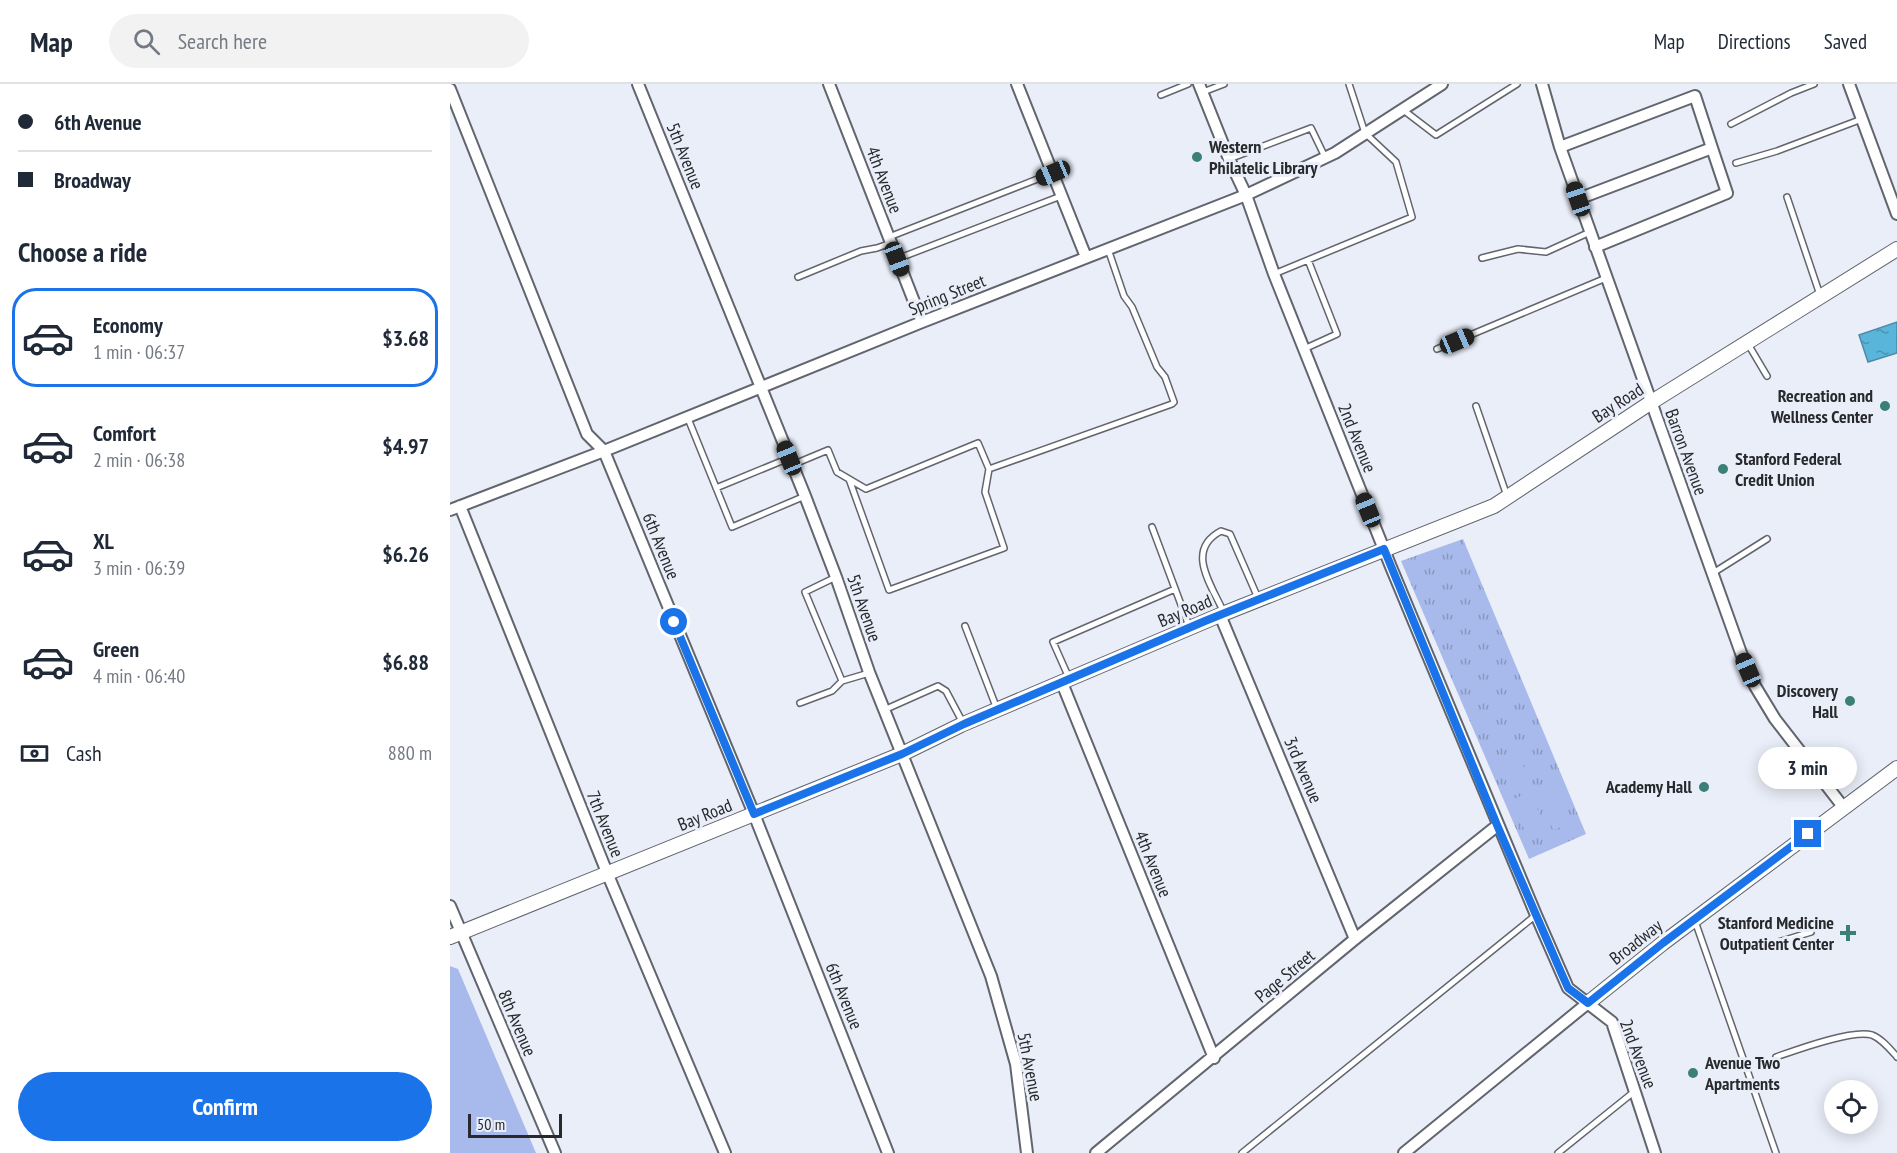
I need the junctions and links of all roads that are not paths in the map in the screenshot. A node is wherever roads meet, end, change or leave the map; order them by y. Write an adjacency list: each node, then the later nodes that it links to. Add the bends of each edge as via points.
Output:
1 (638, 84): 49 (street, 5th Avenue)
2 (829, 84): 32 (street, 4th Avenue)
3 (1017, 84): 25 (street)
4 (1188, 84): 15 (lane)
5 (1224, 84): 12 (lane)
6 (1349, 84): 19 (lane)
7 (1442, 84): 13 (street, Spring Street)
8 (1517, 84): 16 (lane, via 1436,135)
9 (1542, 84): 20 (street, Barron Avenue)
10 (1814, 84): 18 (lane)
11 (1849, 84): 17 (street)
12 (1201, 88): 23 (street, 2nd Avenue)
13 (1427, 88): 16 (street, Spring Street)
14 (450, 89): 53 (street, 6th Avenue, via 587,434)
15 (1161, 95)
16 (1402, 109): 19 (street, Spring Street)
17 (1862, 118): 24 (lane, via 1777,152); 30 (street)
18 (1731, 124)
19 (1365, 133): 22 (street, Spring Street); 39 (lane, via 1396,162 1412,217)
20 (1560, 147): 21 (street, via 1695,96); 29 (street, Barron Avenue)
21 (1712, 148): 29 (street); 33 (street, via 1727,193)
22 (1325, 157): 23 (lane, via 1311,128); 26 (street, Spring Street)
23 (1229, 159): 26 (street, 2nd Avenue)
24 (1736, 163)
25 (1053, 173): 27 (street); 32 (lane)
26 (1246, 195): 34 (street, Spring Street); 40 (street, 2nd Avenue)
27 (1062, 196): 36 (street); 38 (lane)
28 (1787, 197): 43 (lane)
29 (1578, 199): 31 (street, Barron Avenue)
30 (1897, 214)
31 (1590, 232): 33 (street, Barron Avenue); 37 (lane, via 1546,252 1518,249)
32 (890, 240): 38 (street, 4th Avenue); 41 (lane)
33 (1595, 247): 42 (street, Barron Avenue)
34 (1108, 249): 36 (street, Spring Street); 55 (lane, via 1124,296 1174,402)
35 (1897, 249): 43 (street, Bay Road)
36 (1086, 257): 44 (street, Spring Street)
37 (1482, 258)
38 (897, 259): 44 (street, 4th Avenue)
39 (1308, 260): 40 (lane); 46 (lane, via 1337,334)
40 (1274, 274): 46 (street, 2nd Avenue)
41 (798, 277)
42 (1606, 278): 47 (lane); 50 (street, Barron Avenue)
43 (1821, 296): 45 (street, Bay Road)
44 (922, 322): 49 (street, Spring Street)
45 (1747, 342): 48 (lane); 50 (street, Bay Road)
46 (1304, 349): 63 (street, 2nd Avenue)
47 (1437, 350)
48 (1767, 376)
49 (760, 388): 52 (street, Spring Street); 54 (street, 5th Avenue)
50 (1650, 403): 59 (street, Bay Road); 64 (street, Barron Avenue)
51 (1476, 406): 59 (lane)
52 (687, 417): 53 (street, Spring Street); 57 (lane)
53 (604, 451): 60 (street, Spring Street); 81 (street, 6th Avenue)
54 (790, 461): 56 (lane, via 828,450 837,472); 57 (lane); 58 (street, 5th Avenue)
55 (989, 469): 56 (lane, via 978,443 866,489); 56 (lane, via 985,492 1004,548 889,590)
56 (849, 479)
57 (716, 488): 58 (lane, via 732,527)
58 (805, 496): 65 (street, 5th Avenue)
59 (1507, 497): 63 (street, Bay Road, via 1494,506)
60 (455, 508): 83 (street, 7th Avenue)
61 (1152, 527): 66 (lane)
62 (1767, 538): 64 (lane)
63 (1384, 549): 67 (street, Bay Road); 82 (street, 2nd Avenue)
64 (1712, 574): 80 (street, Barron Avenue, via 1755,686 1775,719)
65 (836, 578): 71 (street, 5th Avenue); 72 (lane, via 806,592)
66 (1175, 589): 70 (lane); 73 (lane, via 1053,642)
67 (1259, 599): 68 (street, Bay Road); 68 (lane, via 1230,534 1221,531 1207,541 1201,555)
68 (1222, 614): 70 (street, Bay Road); 89 (street, 3rd Avenue)
69 (965, 626): 76 (lane)
70 (1190, 628): 73 (street, Bay Road)
71 (869, 672): 72 (lane); 75 (street, 5th Avenue)
72 (842, 681): 74 (lane, via 832,691)
73 (1066, 681): 76 (street, Bay Road); 94 (street, 4th Avenue)
74 (800, 703)
75 (884, 710): 77 (lane, via 938,686 946,691); 78 (street, 5th Avenue)
76 (997, 710): 77 (street, Bay Road)
77 (964, 724): 78 (street, Bay Road)
78 (902, 754): 81 (street, Bay Road); 99 (street, 5th Avenue, via 992,976 1016,1064)
79 (1897, 768): 80 (street, Broadway)
80 (1844, 808): 86 (street, Broadway)
81 (754, 814): 83 (street, Bay Road); 98 (street, 6th Avenue)
82 (1497, 825): 85 (street, 2nd Avenue); 89 (street, Page Street)
83 (608, 874): 88 (street, Bay Road); 97 (street, 7th Avenue)
84 (450, 906): 88 (street, 8th Avenue)
85 (1536, 915): 91 (street, 2nd Avenue, via 1568,988); 101 (lane)
86 (1694, 920): 91 (street, Broadway); 105 (lane)
87 (1811, 932): 90 (lane)
88 (455, 935): 96 (street, 8th Avenue)
89 (1355, 939): 94 (street, Page Street)
90 (1772, 944)
91 (1588, 1003): 95 (street, 2nd Avenue, via 1612,1022); 102 (street, Broadway)
92 (1776, 1057): 93 (lane, via 1810,1045 1864,1034 1874,1036)
93 (1897, 1057)
94 (1214, 1058): 100 (street, Page Street)
95 (1635, 1091): 103 (lane); 104 (street, 2nd Avenue)
96 (555, 1153)
97 (725, 1153)
98 (888, 1153)
99 (1027, 1153)
100 (1096, 1153)
101 (1242, 1153)
102 (1404, 1153)
103 (1558, 1153)
104 (1655, 1153)
105 (1776, 1153)

